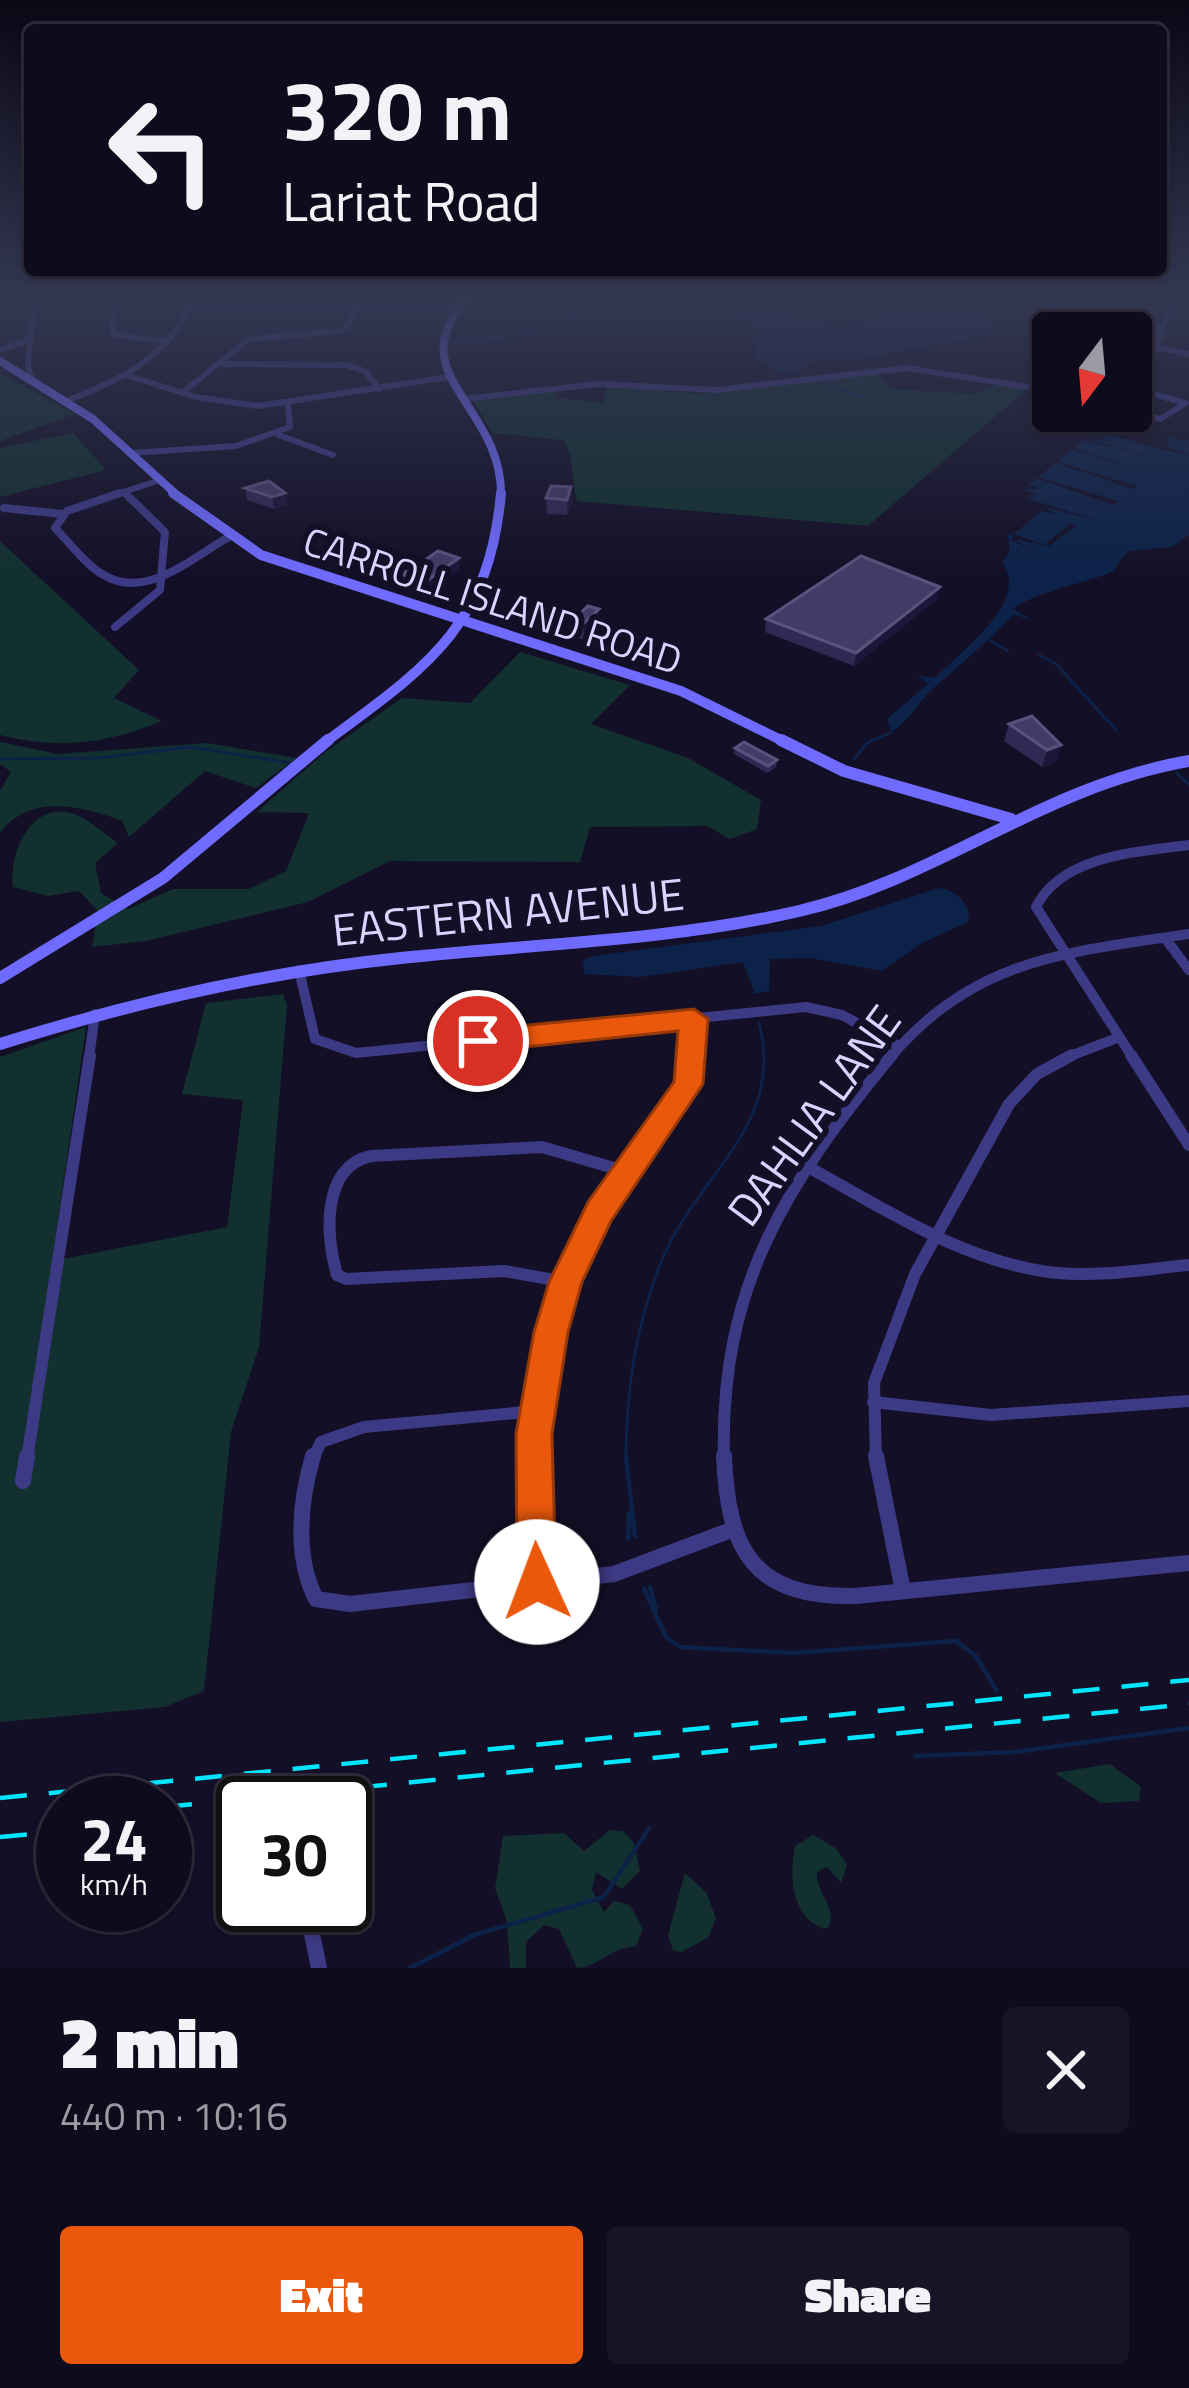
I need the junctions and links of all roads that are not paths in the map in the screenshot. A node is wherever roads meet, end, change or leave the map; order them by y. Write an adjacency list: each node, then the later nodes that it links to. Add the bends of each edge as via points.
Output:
1 (52, 393): 8 (street, CARROLL ISLAND ROAD)
2 (78, 393): 8 (street)
3 (182, 393): 10 (street)
4 (361, 393): 10 (street)
5 (459, 393): 9 (street)
6 (514, 393): 9 (street)
7 (1153, 393): 11 (street, via 1186,403)
8 (62, 399): 13 (street, CARROLL ISLAND ROAD)
9 (464, 399): 21 (street, via 496,449 501,485)
10 (288, 405): 12 (street, via 291,424)
11 (1152, 419)
12 (279, 435): 13 (street, via 248,445); 14 (street)
13 (130, 453): 15 (street, CARROLL ISLAND ROAD)
14 (333, 455)
15 (157, 481): 16 (street); 19 (street, CARROLL ISLAND ROAD)
16 (124, 492): 18 (street); 20 (street, via 166,532)
17 (4, 508): 18 (street)
18 (62, 514): 20 (street, via 56,528 104,575)
19 (229, 537): 20 (street); 21 (street, CARROLL ISLAND ROAD, via 273,560)
20 (159, 578): 22 (street, via 159,592)
21 (463, 623): 25 (street, CARROLL ISLAND ROAD, via 681,691 844,771); 34 (street, via 376,707 183,863)
22 (115, 627)
23 (1189, 761): 24 (street, EASTERN AVENUE, via 1123,772)
24 (1040, 805): 25 (street); 26 (street, EASTERN AVENUE)
25 (971, 808): 26 (street, CARROLL ISLAND ROAD); 27 (street)
26 (1011, 818): 27 (street, EASTERN AVENUE)
27 (982, 835): 32 (street, EASTERN AVENUE, via 894,882 769,917)
28 (1189, 844): 31 (street, via 1103,860 1046,889 1036,913)
29 (1189, 934): 30 (street, DAHLIA LANE)
30 (1165, 938): 31 (street, DAHLIA LANE); 33 (street)
31 (1062, 953): 37 (street); 39 (street, DAHLIA LANE, via 962,990)
32 (299, 970): 35 (street, EASTERN AVENUE); 36 (street, via 310,1032 344,1052)
33 (1189, 970)
34 (0, 978)
35 (95, 1014): 38 (street, EASTERN AVENUE); 49 (street)
36 (694, 1019): 39 (street, via 817,1008); 42 (street, via 688,1084)
37 (1117, 1038): 40 (street); 43 (street, via 1045,1067 1021,1089)
38 (0, 1044)
39 (898, 1046): 41 (street, DAHLIA LANE)
40 (1189, 1145)
41 (810, 1168): 43 (street); 50 (street, DAHLIA LANE, via 758,1251 741,1303 726,1422)
42 (624, 1171): 45 (street); 45 (street, via 534,1147 370,1156 338,1176 330,1259 346,1280 504,1271)
43 (935, 1235): 44 (street, via 1039,1270); 47 (street, via 884,1345)
44 (1189, 1265)
45 (566, 1282): 48 (street)
46 (1189, 1401): 47 (street, via 988,1417)
47 (873, 1402): 53 (street)
48 (536, 1411): 52 (street); 52 (street, via 330,1435 310,1458 303,1538 306,1584 332,1604)
49 (23, 1481)
50 (731, 1530): 52 (street, via 614,1574); 53 (street, via 760,1572 792,1590)
51 (1189, 1563): 53 (street)
52 (537, 1582)
53 (903, 1591)
54 (312, 1932): 55 (street)
55 (319, 1968)

